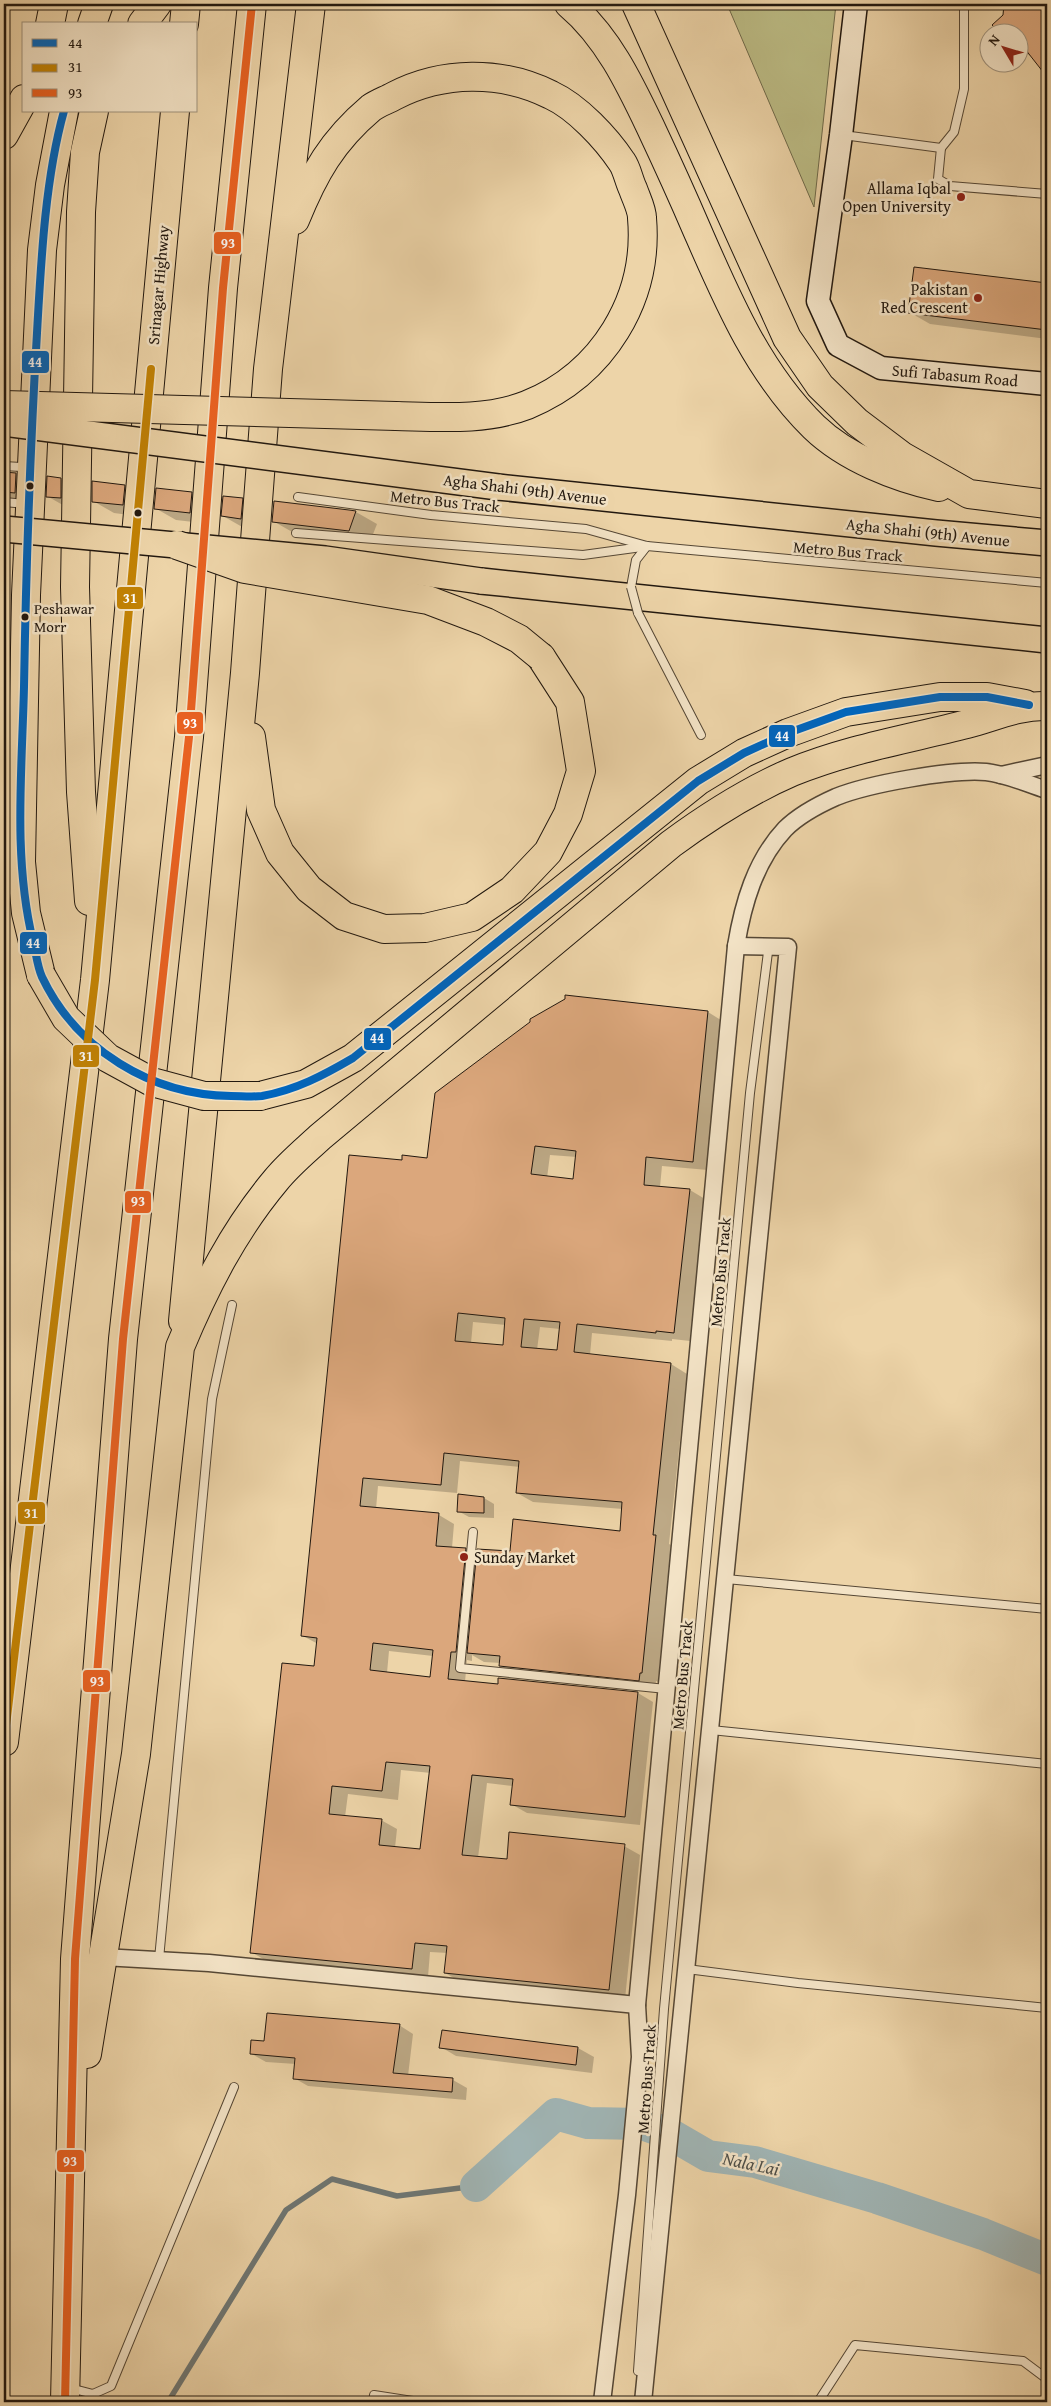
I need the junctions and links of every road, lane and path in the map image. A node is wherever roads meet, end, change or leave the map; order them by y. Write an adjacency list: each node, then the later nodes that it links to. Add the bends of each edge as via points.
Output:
1 (54, 4): 11 (highway)
2 (99, 4): 12 (highway)
3 (157, 4): 13 (highway)
4 (186, 4): 14 (highway)
5 (252, 4): 65 (highway, via 223,288 189,737 122,1348 75,1959)
6 (311, 4): 23 (highway)
7 (569, 4): 29 (highway, via 614,56 681,191 729,301 754,351 782,392 816,428 858,458 908,480)
8 (636, 4): 29 (highway, via 792,346 820,386 857,422 902,456)
9 (856, 4): 20 (street)
10 (964, 4): 21 (lane, via 964,90 954,132)
11 (50, 22)
12 (93, 22)
13 (144, 22)
14 (184, 22)
15 (22, 104): 19 (highway)
16 (64, 112): 42 (highway, bridge, via 42,250 26,595 21,862 26,913 41,975 66,1018 108,1058 152,1082 204,1096 260,1096 306,1084 353,1058 698,781 744,753 788,733 855,711 940,697 987,697)
17 (94, 112): 49 (highway, via 86,152 82,212 75,587 81,792)
18 (175, 112): 49 (highway, Srinagar Highway)
19 (4, 135)
20 (841, 135): 21 (lane); 24 (street, Sufi Tabasum Road, via 818,301 838,346 881,368)
21 (941, 148): 22 (lane, via 938,179 950,186)
22 (1047, 194)
23 (279, 273): 25 (highway, bridge, via 310,183 334,143 373,106 416,85 460,76 505,79 551,95 595,127 623,163 642,216 642,266 628,310 603,351 565,385 526,405 486,415 447,417); 41 (highway, via 268,369)
24 (1047, 384)
25 (4, 404)
26 (4, 423): 36 (main road, Agha Shahi (9th) Avenue, bridge, via 498,487)
27 (4, 466): 28 (lane)
28 (21, 468)
29 (969, 494): 33 (highway)
30 (298, 498): 38 (lane, Metro Bus Track, via 431,515 586,529)
31 (4, 502): 32 (lane)
32 (15, 503)
33 (1047, 504)
34 (4, 529): 37 (main road, bridge)
35 (296, 533): 38 (lane, Metro Bus Track, via 583,555)
36 (1047, 543)
37 (177, 545): 40 (main road, bridge, via 325,559 481,582); 41 (highway, bridge, via 246,569 428,600 486,622 519,639 540,657 570,702 581,771 568,814 548,852 512,890 472,917 425,928 384,929 344,916 309,889 280,853 260,810)
38 (647, 546): 39 (lane, Metro Bus Track); 43 (lane, bridge, via 636,560 631,587 638,613)
39 (1047, 583)
40 (1047, 640)
41 (245, 673): 51 (highway)
42 (1038, 705): 51 (highway, via 839,756 793,772 717,812 672,844 320,1137 278,1178 245,1220 221,1260)
43 (701, 735)
44 (1047, 765): 45 (street)
45 (1001, 775): 46 (street); 47 (street, via 969,772 912,779 838,796 810,810 786,828 768,850 753,878)
46 (1047, 790)
47 (736, 946): 53 (street, via 788,947); 55 (street)
48 (768, 952): 71 (lane, Metro Bus Track, via 750,1093 660,2061)
49 (95, 980): 57 (highway, Srinagar Highway)
50 (232, 1305): 60 (lane, via 212,1399)
51 (180, 1348): 59 (highway, via 136,1754)
52 (473, 1532): 55 (lane, via 460,1668)
53 (726, 1579): 54 (lane); 56 (street)
54 (1047, 1609)
55 (666, 1689): 62 (street)
56 (711, 1730): 58 (lane); 61 (street)
57 (4, 1742)
58 (1047, 1764)
59 (102, 1957): 60 (street); 65 (highway)
60 (159, 1960): 62 (street)
61 (687, 1969): 63 (lane); 72 (street)
62 (637, 2005): 70 (street, via 640,2056)
63 (1047, 2008)
64 (234, 2087): 67 (lane, via 111,2386 93,2394)
65 (71, 2154): 67 (highway)
66 (1047, 2379): 73 (lane, via 1023,2361 855,2345)
67 (65, 2395)
68 (373, 2402): 69 (lane, via 374,2395)
69 (419, 2402)
70 (602, 2402)
71 (636, 2402)
72 (643, 2402)
73 (818, 2402)

